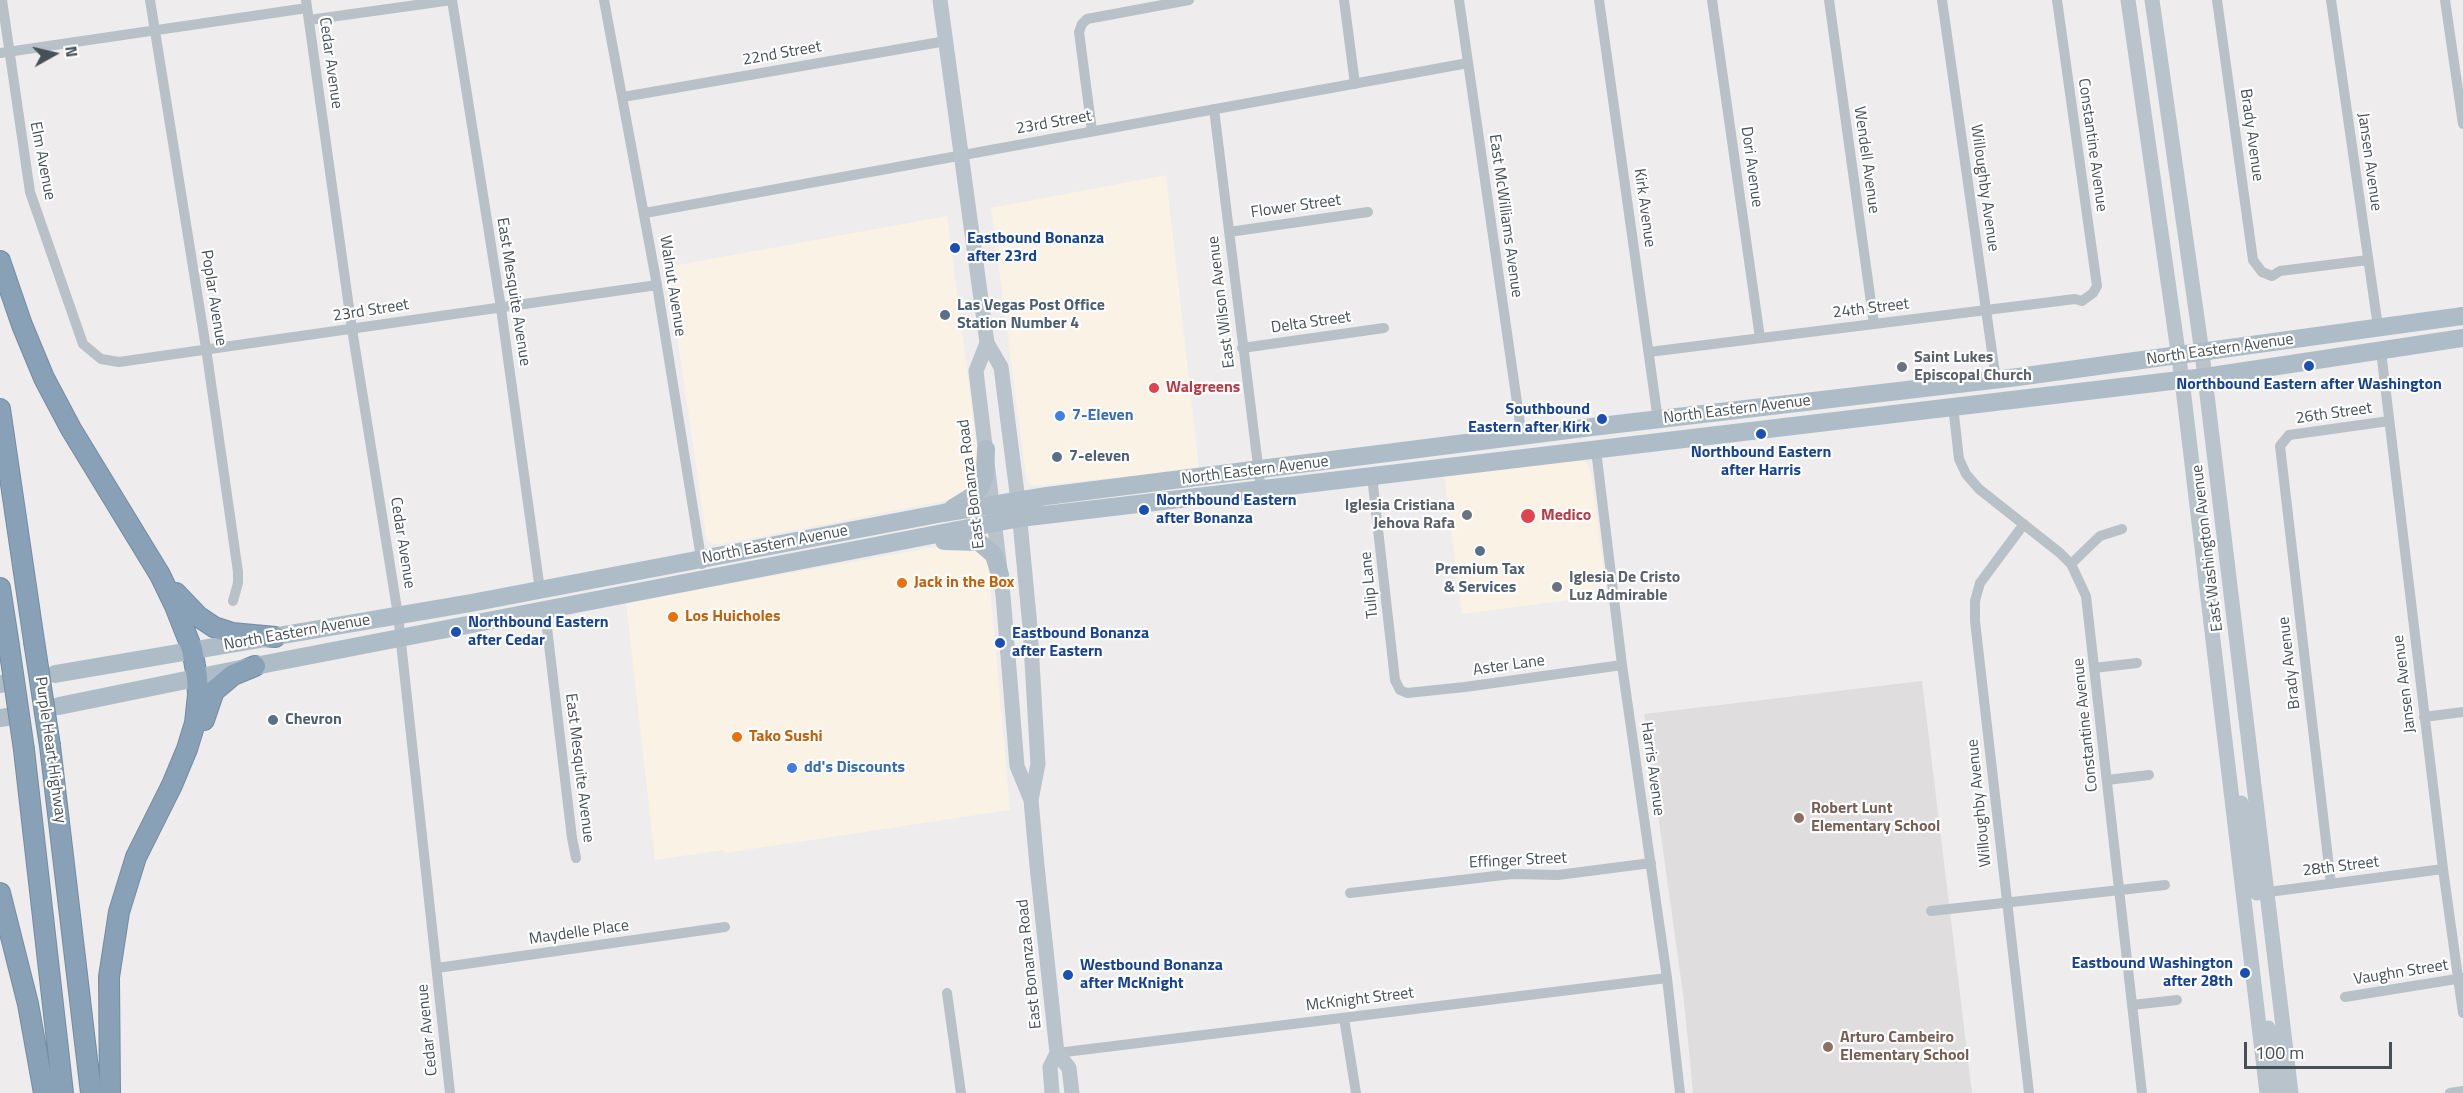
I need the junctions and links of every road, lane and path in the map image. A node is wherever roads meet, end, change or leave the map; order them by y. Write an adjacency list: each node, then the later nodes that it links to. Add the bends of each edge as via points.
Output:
1 (2, 0): 23 (street, Elm Avenue)
2 (150, 0): 21 (street, Poplar Avenue)
3 (452, 0): 20 (street); 38 (street, East Mesquite Avenue)
4 (604, 0): 26 (street, Walnut Avenue)
5 (940, 0): 22 (main road, East Bonanza Road)
6 (1189, 0): 29 (street, via 1087,19 1082,24 1079,32)
7 (1344, 0): 25 (street)
8 (1459, 0): 24 (street, East McWilliams Avenue)
9 (1599, 0): 54 (street, Kirk Avenue)
10 (1712, 0): 46 (street, Dori Avenue)
11 (1829, 0): 41 (street, Wendell Avenue)
12 (1942, 0): 39 (street, Willoughby Avenue)
13 (2057, 0): 37 (street, Constantine Avenue, via 2097,286)
14 (2128, 0): 56 (main road, East Washington Avenue)
15 (2152, 0): 55 (main road, East Washington Avenue)
16 (2217, 0): 34 (street, Brady Avenue, via 2253,260 2262,272 2272,276 2280,271)
17 (2331, 0): 34 (street, Jansen Avenue)
18 (2445, 0): 28 (street)
19 (307, 4): 20 (street, Cedar Avenue); 21 (street)
20 (309, 20): 45 (street, Cedar Avenue)
21 (155, 31): 23 (street); 50 (street, Poplar Avenue)
22 (946, 41): 26 (street, 22nd Street); 30 (main road, East Bonanza Road)
23 (5, 52): 53 (street, Elm Avenue, via 30,192 83,344)
24 (1468, 63): 25 (street, 23rd Street); 66 (street, East McWilliams Avenue)
25 (1355, 84): 27 (street, 23rd Street)
26 (623, 97): 32 (street, Walnut Avenue)
27 (1214, 109): 29 (street, 23rd Street); 33 (street, East Wilson Avenue)
28 (2463, 124)
29 (1092, 132): 30 (street, 23rd Street)
30 (961, 155): 32 (street, 23rd Street); 48 (main road, East Bonanza Road)
31 (1368, 212): 33 (street, Flower Street)
32 (645, 213): 36 (street, Walnut Avenue)
33 (1229, 232): 51 (street, East Wilson Avenue)
34 (2368, 260): 43 (street, Jansen Avenue)
35 (0, 261): 84 (highway, via 44,378)
36 (657, 285): 38 (street, 23rd Street); 81 (street, Walnut Avenue)
37 (2093, 292): 39 (street, 24th Street, via 2082,301)
38 (501, 308): 45 (street, 23rd Street); 88 (street, East Mesquite Avenue)
39 (1987, 310): 41 (street, 24th Street); 59 (street, Willoughby Avenue)
40 (2463, 316): 43 (main road, North Eastern Avenue)
41 (1874, 324): 46 (street, 24th Street)
42 (2463, 326): 49 (main road, via 2436,330)
43 (2378, 327): 55 (main road, North Eastern Avenue)
44 (1384, 328): 51 (street, Delta Street)
45 (352, 329): 50 (street, 23rd Street); 91 (street, Cedar Avenue)
46 (1760, 338): 54 (street, 24th Street)
47 (2463, 338): 49 (main road, North Eastern Avenue)
48 (987, 343): 68 (main road, East Bonanza Road, via 976,371); 74 (main road, East Bonanza Road, via 1001,367)
49 (2423, 345): 52 (main road, North Eastern Avenue)
50 (206, 348): 53 (street, 23rd Street, via 119,362 101,359); 89 (street, Poplar Avenue, via 238,572)
51 (1242, 348): 71 (street, East Wilson Avenue)
52 (2381, 351): 58 (main road, North Eastern Avenue); 65 (street, Jansen Avenue)
53 (91, 352)
54 (1649, 352): 64 (street, Kirk Avenue)
55 (2202, 353): 56 (main road, North Eastern Avenue); 58 (main road, East Washington Avenue)
56 (2178, 356): 57 (main road, North Eastern Avenue); 60 (main road, East Washington Avenue)
57 (2018, 377): 59 (main road, North Eastern Avenue); 61 (main road, via 2001,387 1967,392)
58 (2205, 377): 60 (main road, North Eastern Avenue); 119 (main road, East Washington Avenue)
59 (1996, 380): 63 (main road, North Eastern Avenue)
60 (2182, 380): 61 (main road, North Eastern Avenue); 119 (main road, East Washington Avenue, via 2225,745 2241,802)
61 (1953, 406): 69 (main road, North Eastern Avenue); 77 (street, Constantine Avenue, via 1959,459 1966,474)
62 (0, 409): 137 (highway, Purple Heart Highway, bridge, via 50,746)
63 (1691, 416): 64 (main road, North Eastern Avenue); 69 (main road, via 1675,430 1608,438)
64 (1658, 420): 66 (main road, North Eastern Avenue)
65 (2389, 421): 67 (street, 26th Street, via 2289,435); 105 (street, Jansen Avenue)
66 (1522, 437): 70 (main road, via 1518,446); 71 (main road, North Eastern Avenue)
67 (2284, 439): 114 (street, Brady Avenue, via 2280,446)
68 (986, 449): 75 (main road, via 980,488); 76 (main road, East Bonanza Road)
69 (1596, 450): 70 (main road, North Eastern Avenue); 96 (street, Harris Avenue)
70 (1433, 468): 72 (main road, North Eastern Avenue)
71 (1259, 470): 73 (street, East Wilson Avenue); 74 (main road, North Eastern Avenue)
72 (1372, 476): 73 (main road, North Eastern Avenue); 101 (street, Tulip Lane, via 1395,680)
73 (1261, 490): 74 (main road, North Eastern Avenue)
74 (1019, 510): 76 (main road, North Eastern Avenue); 107 (main road, East Bonanza Road)
75 (943, 513): 76 (main road, North Eastern Avenue); 79 (main road, North Eastern Avenue)
76 (994, 514): 80 (main road, North Eastern Avenue); 85 (main road, East Bonanza Road)
77 (2024, 524): 82 (street, Constantine Avenue); 120 (street, Willoughby Avenue, via 1980,583 1975,601)
78 (2122, 529): 82 (street, via 2100,536)
79 (813, 538): 81 (main road, North Eastern Avenue); 83 (main road, via 807,548 768,556)
80 (912, 539): 83 (main road, North Eastern Avenue); 85 (main road, via 979,542 994,555)
81 (701, 559): 86 (street, Walnut Avenue); 88 (main road, North Eastern Avenue)
82 (2071, 564): 98 (street, Constantine Avenue, via 2086,596)
83 (760, 568): 86 (main road, North Eastern Avenue)
84 (160, 575): 92 (highway, via 190,609 214,627); 94 (highway)
85 (1000, 575): 103 (main road, East Bonanza Road)
86 (705, 579): 90 (main road, North Eastern Avenue)
87 (0, 588): 136 (highway, Purple Heart Highway, bridge, via 24,750)
88 (540, 590): 91 (main road, North Eastern Avenue)
89 (233, 601)
90 (545, 611): 93 (main road, North Eastern Avenue); 111 (street, East Mesquite Avenue)
91 (398, 615): 92 (main road, North Eastern Avenue); 93 (street, Cedar Avenue)
92 (275, 638): 94 (main road, North Eastern Avenue)
93 (401, 638): 97 (main road, North Eastern Avenue); 123 (street, Cedar Avenue)
94 (192, 650): 99 (main road, North Eastern Avenue); 100 (highway)
95 (2137, 663): 98 (street)
96 (1622, 665): 101 (street, Aster Lane, via 1465,687 1407,693); 112 (street, Harris Avenue)
97 (255, 666): 100 (main road, North Eastern Avenue); 106 (highway, via 233,675 214,691 194,754)
98 (2094, 668): 109 (street, Constantine Avenue)
99 (55, 674)
100 (196, 677): 102 (main road, North Eastern Avenue); 106 (highway, via 195,723)
101 (1400, 690)
102 (59, 706)
103 (1012, 707): 107 (main road, via 1024,717 1024,729); 110 (main road, East Bonanza Road, via 1017,766)
104 (2463, 712): 105 (street)
105 (2424, 717): 113 (street, Jansen Avenue)
106 (182, 764): 138 (highway, via 139,849 118,912 108,997)
107 (1038, 764): 110 (main road, East Bonanza Road)
108 (2149, 775): 109 (street)
109 (2107, 780): 116 (street, Constantine Avenue)
110 (1031, 800): 133 (main road, East Bonanza Road)
111 (576, 858)
112 (1651, 863): 118 (street, Effinger Street); 124 (street, Harris Avenue)
113 (2443, 869): 114 (street, 28th Street); 125 (street, Jansen Avenue)
114 (2331, 884): 119 (street, 28th Street)
115 (2165, 885): 116 (street)
116 (2120, 890): 120 (street); 130 (street, Constantine Avenue)
117 (0, 893): 135 (highway, via 28,1004)
118 (1350, 893)
119 (2256, 894): 126 (main road, East Washington Avenue); 149 (main road, East Washington Avenue)
120 (2007, 903): 121 (street); 145 (street, Willoughby Avenue)
121 (1931, 911)
122 (725, 927): 123 (street, Maydelle Place)
123 (437, 968): 139 (street, Cedar Avenue)
124 (1666, 978): 132 (street, McKnight Street); 144 (street, Harris Avenue)
125 (2460, 978): 128 (street, Vaughn Street); 131 (street, Jansen Avenue)
126 (2253, 979): 147 (main road, East Washington Avenue); 148 (main road, via 2268,1026)
127 (947, 993): 140 (street)
128 (2345, 997)
129 (2177, 1000): 130 (street)
130 (2132, 1005): 146 (street, Constantine Avenue)
131 (2463, 1013)
132 (1344, 1018): 133 (street, McKnight Street); 143 (street)
133 (1057, 1053): 141 (main road, East Bonanza Road, via 1050,1067); 142 (main road, East Bonanza Road, via 1069,1068)
134 (2463, 1091): 150 (street)
135 (44, 1093)
136 (63, 1093)
137 (91, 1093)
138 (111, 1093)
139 (450, 1093)
140 (961, 1093)
141 (1052, 1093)
142 (1072, 1093)
143 (1356, 1093)
144 (1680, 1093)
145 (2029, 1093)
146 (2142, 1093)
147 (2267, 1093)
148 (2281, 1093)
149 (2291, 1093)
150 (2450, 1093)

